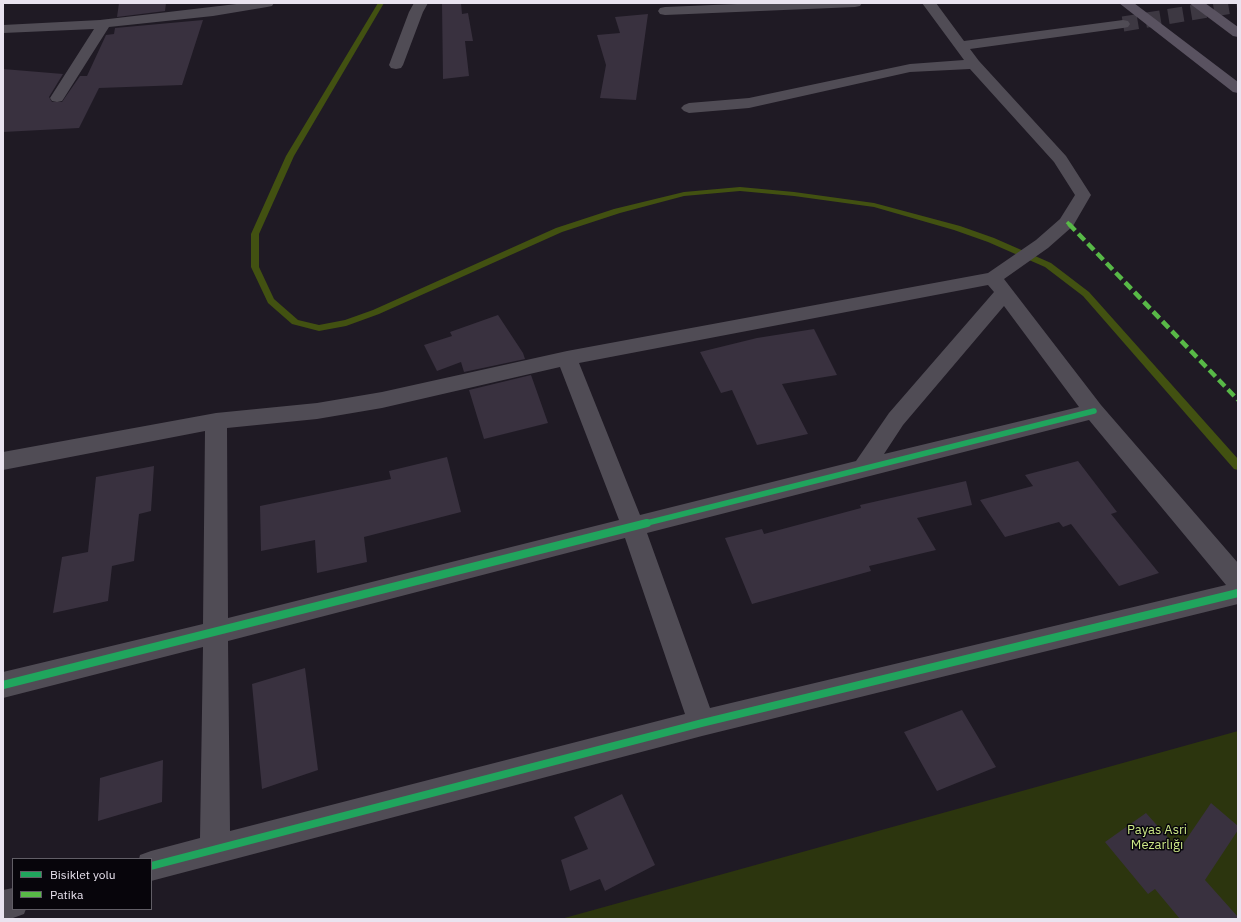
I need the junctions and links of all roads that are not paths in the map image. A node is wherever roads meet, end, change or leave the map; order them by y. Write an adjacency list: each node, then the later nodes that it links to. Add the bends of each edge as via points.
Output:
1 (267, 3): 8 (street)
2 (421, 3): 14 (street)
3 (855, 3): 7 (street)
4 (929, 3): 12 (street)
5 (1126, 3): 15 (highway)
6 (1196, 3): 11 (highway)
7 (665, 11)
8 (104, 24): 10 (street); 16 (street)
9 (1123, 24): 12 (street)
10 (3, 29)
11 (1238, 33)
12 (962, 46): 13 (street)
13 (974, 64): 17 (street, via 910,68 749,103); 18 (street, via 1060,160 1082,195 1067,222 1014,264)
14 (396, 65)
15 (1238, 89)
16 (57, 98)
17 (689, 108)
18 (999, 286): 19 (street); 20 (street); 23 (street, via 896,419)
19 (567, 358): 21 (street, via 382,400 317,411); 24 (street)
20 (1094, 411): 23 (street); 25 (street)
21 (216, 420): 22 (street); 27 (street)
22 (3, 461)
23 (864, 467): 24 (street)
24 (633, 527): 27 (street); 29 (street)
25 (1238, 581)
26 (1238, 592): 29 (street)
27 (216, 633): 28 (street); 30 (street)
28 (3, 685)
29 (702, 723): 30 (street)
30 (215, 849): 31 (street)
31 (152, 866)

